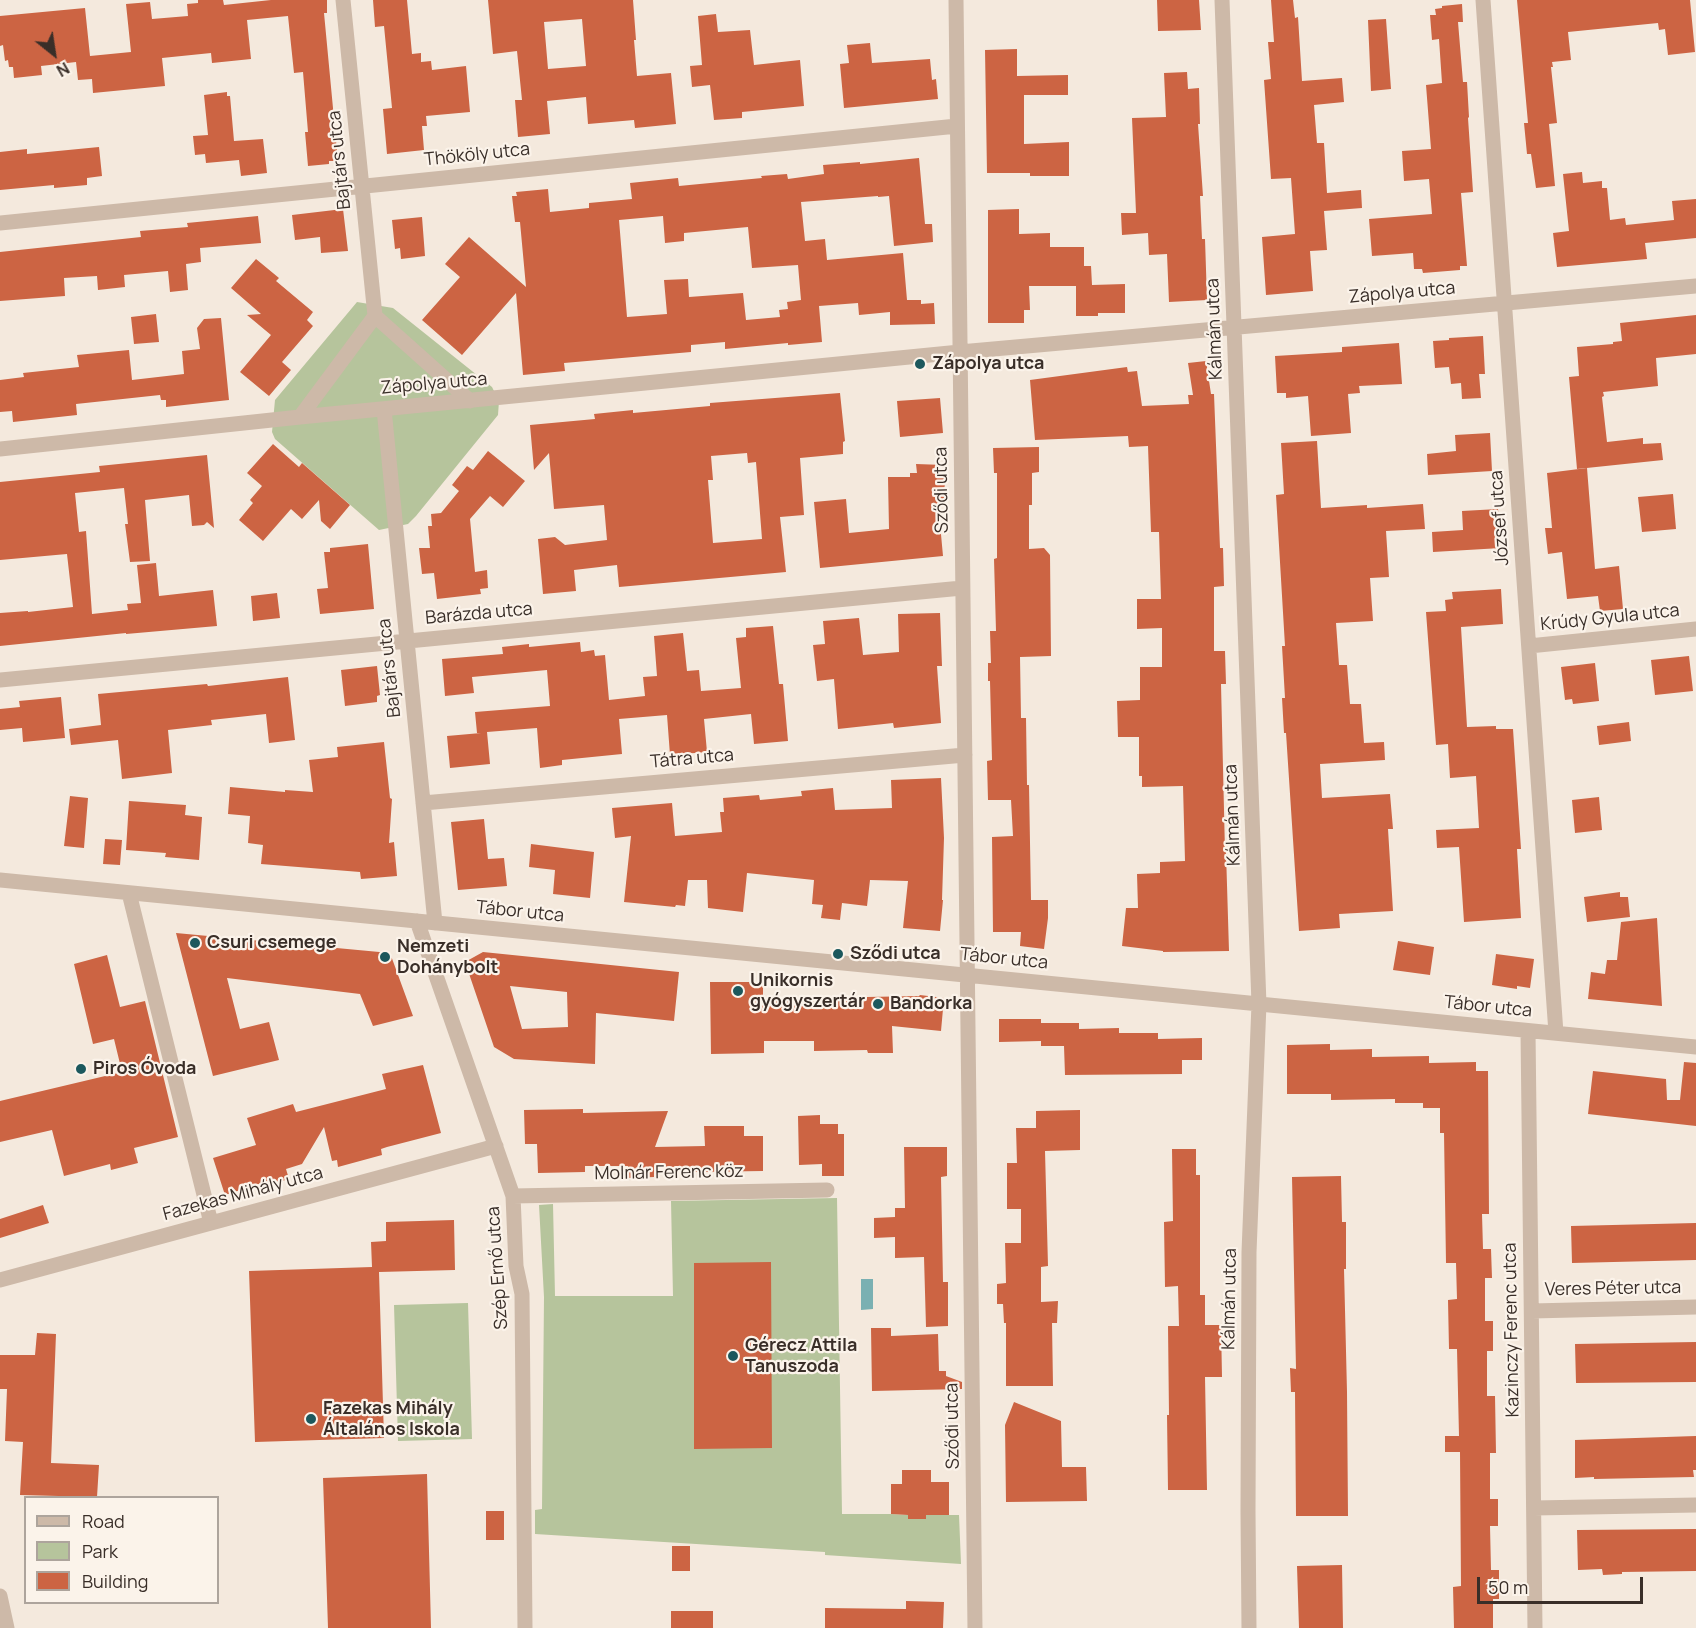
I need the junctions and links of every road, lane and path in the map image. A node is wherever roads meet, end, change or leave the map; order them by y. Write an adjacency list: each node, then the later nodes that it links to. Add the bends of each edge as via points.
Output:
1 (343, 0): 6 (street, Bajtárs utca)
2 (956, 0): 5 (street, Sződi utca)
3 (1222, 0): 11 (street, Kálmán utca)
4 (1483, 0): 9 (street, József utca)
5 (957, 126): 6 (street, Thököly utca); 12 (street, Sződi utca)
6 (362, 186): 7 (street, Thököly utca); 10 (street, Bajtárs utca)
7 (0, 223)
8 (1696, 286): 9 (street, Zápolya utca)
9 (1504, 304): 11 (street, Zápolya utca); 20 (street, József utca)
10 (375, 316): 13 (street); 15 (street)
11 (1234, 327): 12 (street, Zápolya utca); 29 (street, Kálmán utca)
12 (960, 352): 13 (street, Zápolya utca); 17 (street, Sződi utca)
13 (470, 401): 14 (street, Zápolya utca)
14 (384, 409): 15 (street, Zápolya utca); 19 (street, Bajtárs utca)
15 (300, 417): 16 (street, Zápolya utca)
16 (0, 449)
17 (962, 588): 19 (street, Barázda utca); 22 (street, Sződi utca)
18 (1696, 629): 20 (street, Krúdy Gyula utca)
19 (407, 641): 21 (street, Barázda utca); 23 (street, Bajtárs utca)
20 (1529, 646): 31 (street, József utca)
21 (0, 680)
22 (964, 755): 23 (street, Tátra utca); 28 (street, Sződi utca)
23 (423, 803): 27 (street, Bajtárs utca)
24 (0, 880): 25 (street, Tábor utca)
25 (129, 893): 26 (street, Tábor utca); 36 (street)
26 (417, 921): 27 (street, Tábor utca); 33 (street, Szép Ernő utca)
27 (435, 923): 28 (street, Tábor utca)
28 (967, 975): 29 (street, Tábor utca); 45 (street, Sződi utca)
29 (1260, 1004): 30 (street, Tábor utca); 46 (street, Kálmán utca, via 1249,1252)
30 (1528, 1031): 31 (street, Tábor utca); 39 (street, Kazinczy Ferenc utca)
31 (1556, 1033): 32 (street, Tábor utca)
32 (1696, 1047)
33 (496, 1146): 35 (street, Szép Ernő utca); 36 (street, Fazekas Mihály utca)
34 (827, 1190): 35 (street, Molnár Ferenc köz)
35 (513, 1196): 44 (street, Szép Ernő utca, via 516,1266 522,1294)
36 (211, 1223): 37 (street, Fazekas Mihály utca)
37 (0, 1280)
38 (1696, 1307): 39 (street, Veres Péter utca)
39 (1532, 1311): 41 (street, Kazinczy Ferenc utca)
40 (1696, 1504): 41 (street)
41 (1534, 1508): 47 (street, Kazinczy Ferenc utca)
42 (0, 1596): 43 (street)
43 (7, 1628)
44 (525, 1628)
45 (975, 1628)
46 (1249, 1628)
47 (1535, 1628)

